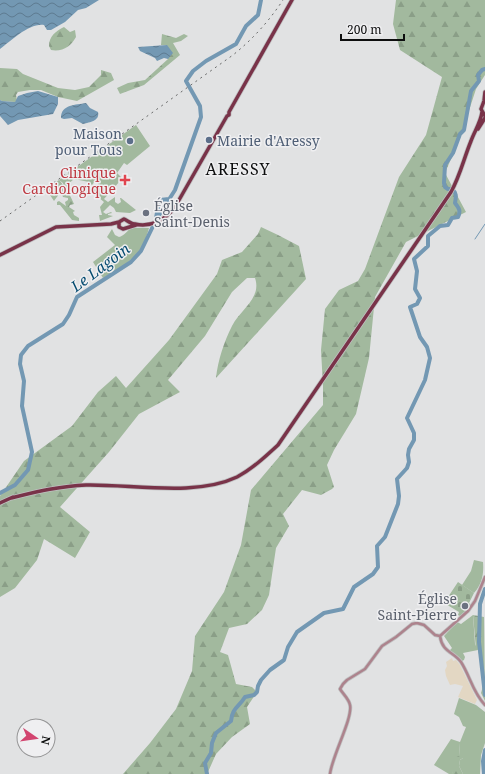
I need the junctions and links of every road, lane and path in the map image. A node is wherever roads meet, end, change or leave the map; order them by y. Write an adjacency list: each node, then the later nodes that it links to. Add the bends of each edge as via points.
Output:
1 (292, 0): 11 (main road, via 175,207 157,222)
2 (485, 92): 3 (main road)
3 (484, 102): 4 (main road)
4 (482, 112): 5 (main road); 8 (main road)
5 (485, 117): 7 (main road)
6 (485, 122): 7 (main road)
7 (476, 133): 8 (main road)
8 (469, 148): 14 (main road, via 451,192 270,453 249,469 237,476 195,487 62,486)
9 (128, 222): 10 (main road, via 124,219); 11 (main road); 12 (main road)
10 (119, 224): 12 (main road, via 123,229); 13 (main road, via 56,227)
11 (136, 224): 12 (main road)
12 (128, 227)
13 (0, 255)
14 (0, 503)
15 (485, 577): 16 (street, via 468,611)
16 (440, 636): 17 (street, via 447,651 460,661 479,699); 18 (street, via 435,635 424,625 412,624 382,646 365,668 347,680 340,689 350,703 350,709 344,733 333,757)
17 (485, 705)
18 (330, 774)

